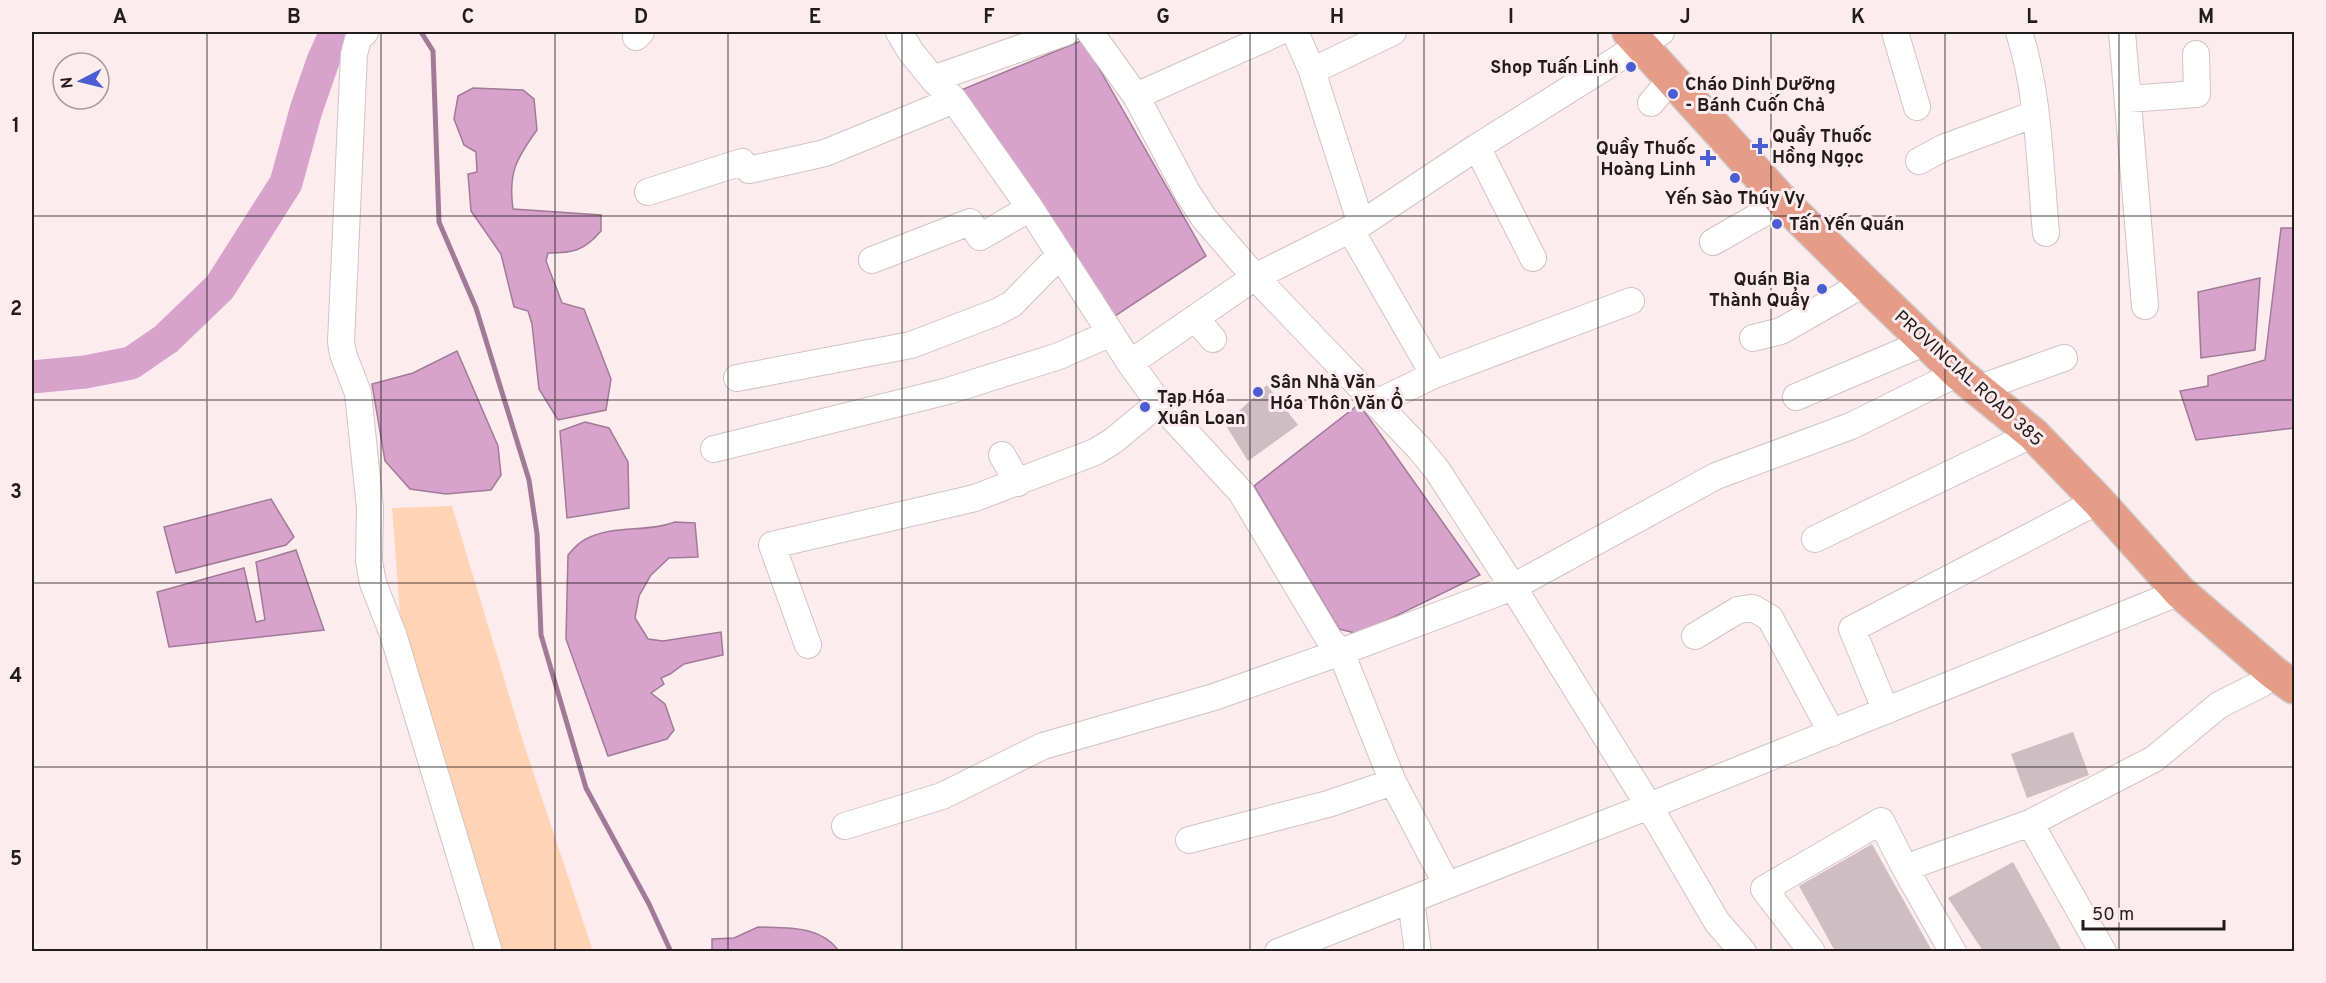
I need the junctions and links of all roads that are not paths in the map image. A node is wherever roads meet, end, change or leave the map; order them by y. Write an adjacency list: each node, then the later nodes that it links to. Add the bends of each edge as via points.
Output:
1 (365, 32): 72 (street, via 358,39 354,54 341,342 358,393 370,508 369,561)
2 (899, 32): 15 (street)
3 (1066, 32): 15 (street)
4 (1090, 32): 16 (street)
5 (1279, 32): 16 (street)
6 (1295, 32): 13 (street)
7 (1394, 32): 13 (street)
8 (1895, 32): 20 (street)
9 (2019, 32): 21 (street, via 2026,52)
10 (2122, 32): 17 (street)
11 (1644, 36): 14 (main road, PROVINCIAL ROAD 385); 22 (street)
12 (2196, 54): 17 (street, via 2197,94)
13 (1312, 70): 27 (street)
14 (1672, 78): 19 (street); 25 (main road, PROVINCIAL ROAD 385)
15 (933, 80): 18 (street)
16 (1136, 96): 33 (street, via 1204,218)
17 (2128, 99): 36 (street)
18 (954, 100): 24 (street, via 817,155 749,170 742,162); 26 (street)
19 (1651, 103)
20 (1917, 107)
21 (2035, 114): 23 (street); 28 (street)
22 (1477, 147): 27 (street); 31 (street)
23 (1919, 160)
24 (648, 192)
25 (1783, 202): 29 (street); 34 (main road, PROVINCIAL ROAD 385)
26 (1030, 208): 30 (street); 32 (street, via 980,237 970,222)
27 (1356, 226): 33 (street); 44 (street)
28 (2046, 233)
29 (1713, 242)
30 (1060, 255): 38 (street); 45 (street, via 1012,304 921,341)
31 (1533, 258)
32 (872, 260)
33 (1255, 278): 37 (street); 49 (street)
34 (1865, 283): 39 (street, via 1781,331); 41 (main road, PROVINCIAL ROAD 385)
35 (1631, 301): 44 (street)
36 (2145, 306)
37 (1195, 318): 40 (street); 43 (street)
38 (1111, 333): 43 (street); 51 (street, via 1059,356 948,391)
39 (1753, 338)
40 (1213, 339)
41 (1926, 342): 46 (main road, PROVINCIAL ROAD 385); 47 (street)
42 (2064, 358): 46 (street)
43 (1130, 363): 48 (street)
44 (1434, 375): 49 (street)
45 (737, 378)
46 (1968, 381): 50 (main road, PROVINCIAL ROAD 385); 56 (street, via 1716,476)
47 (1796, 397)
48 (1159, 403): 53 (street, via 1095,452); 60 (street, via 1241,492 1329,639)
49 (1376, 403): 56 (street, via 1437,470)
50 (2033, 434): 54 (main road, PROVINCIAL ROAD 385); 55 (street)
51 (714, 449)
52 (1002, 455): 53 (street)
53 (1018, 483): 59 (street, via 975,498 772,545)
54 (2098, 501): 57 (main road, PROVINCIAL ROAD 385); 62 (street, via 1852,629)
55 (1815, 539)
56 (1513, 587): 60 (street); 65 (street)
57 (2180, 592): 61 (main road, PROVINCIAL ROAD 385); 62 (street)
58 (1695, 636): 63 (street, via 1738,609 1753,608 1770,618)
59 (808, 645)
60 (1341, 652): 64 (street); 67 (street, via 1214,697 1042,746 942,796)
61 (2284, 680): 66 (street, via 2261,684 2218,705 2154,759)
62 (1886, 711): 63 (street)
63 (1832, 733): 65 (street)
64 (1394, 782): 68 (street, via 1328,804); 70 (street)
65 (1649, 806): 70 (street); 75 (street, via 1717,922)
66 (2030, 824): 69 (street); 78 (street)
67 (845, 826)
68 (1189, 840)
69 (1905, 868): 76 (street, via 1881,821 1764,889); 77 (street)
70 (1447, 885): 71 (street)
71 (1411, 900): 73 (street); 74 (street)
72 (489, 951)
73 (1278, 951)
74 (1418, 951)
75 (1743, 951)
76 (1812, 951)
77 (1953, 951)
78 (2103, 951)

